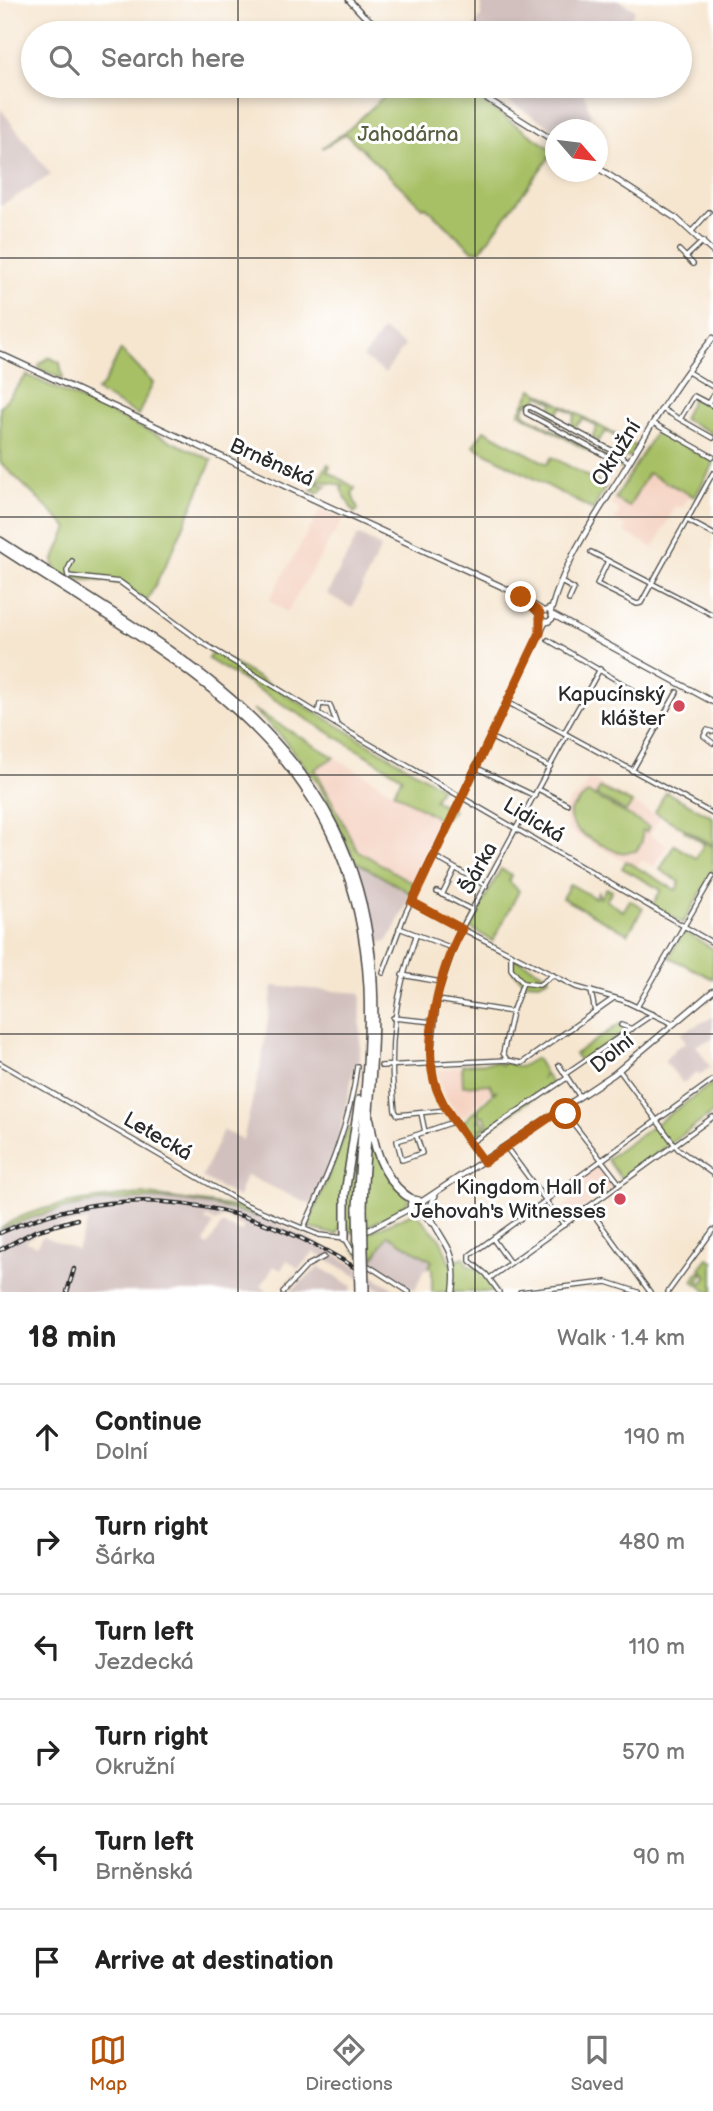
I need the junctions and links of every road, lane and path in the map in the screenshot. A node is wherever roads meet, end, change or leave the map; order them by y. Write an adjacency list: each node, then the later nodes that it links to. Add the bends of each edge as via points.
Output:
1 (349, 0): 2 (main road)
2 (371, 21)
3 (486, 98): 4 (main road)
4 (545, 136)
5 (608, 175): 7 (main road)
6 (709, 212): 7 (street)
7 (692, 231): 8 (main road)
8 (703, 241): 10 (main road); 11 (street)
9 (679, 250): 11 (street)
10 (713, 252)
11 (686, 257): 12 (street)
12 (694, 264)
13 (713, 338): 15 (main road, Okružní)
14 (0, 354): 40 (main road, Brněnská, via 317,500 528,601)
15 (687, 372): 16 (street); 19 (main road, Okružní)
16 (713, 387)
17 (713, 395): 18 (street)
18 (711, 404): 20 (street, via 693,397)
19 (662, 409): 20 (street); 21 (main road, Okružní)
20 (680, 419): 24 (street)
21 (653, 423): 26 (street); 27 (main road, Okružní)
22 (575, 430): 23 (street); 23 (street, via 526,408 526,413); 25 (street)
23 (571, 437): 25 (street, via 612,459)
24 (713, 438)
25 (618, 454): 27 (street)
26 (713, 457)
27 (629, 462): 36 (main road, Okružní)
28 (713, 473): 29 (street)
29 (687, 520): 30 (street); 37 (street)
30 (713, 534)
31 (0, 541): 105 (highway, via 209,678 259,721 298,766 341,844 367,926 373,1002)
32 (0, 547): 101 (highway, via 218,692 294,771 335,845 358,915 368,990)
33 (591, 552): 35 (street)
34 (72, 561): 47 (street, via 67,571 70,577 120,582 203,643)
35 (608, 561): 37 (street); 37 (street, via 597,584 637,604)
36 (561, 582): 38 (street, via 574,589); 40 (main road, Okružní)
37 (652, 583): 39 (street)
38 (569, 600)
39 (713, 615)
40 (549, 616): 45 (street, Okružní); 46 (main road, Brněnská)
41 (548, 640): 42 (street)
42 (600, 669): 44 (street); 50 (street, Šárka)
43 (677, 692): 55 (street)
44 (642, 695)
45 (507, 702): 50 (street); 51 (street, Okružní)
46 (713, 702)
47 (318, 713): 48 (street, Lidická); 48 (street, Lidická, via 320,704 330,704)
48 (337, 725): 57 (street, Lidická)
49 (713, 732): 52 (street, via 708,730 704,736)
50 (566, 734): 54 (street, Šárka); 55 (street)
51 (490, 737): 53 (street, Okružní); 54 (street)
52 (713, 743)
53 (475, 767): 57 (street, Okružní); 58 (street)
54 (550, 767): 56 (street, Šárka)
55 (632, 771): 60 (street)
56 (538, 789): 58 (street, Šárka); 59 (street)
57 (462, 795): 61 (street, Lidická); 66 (street, Okružní)
58 (535, 796): 61 (street, Šárka)
59 (567, 804)
60 (713, 814)
61 (518, 828): 65 (street, Šárka); 68 (street, Lidická)
62 (439, 859): 63 (street)
63 (455, 869): 65 (street); 67 (street, via 440,894)
64 (713, 876): 68 (street)
65 (486, 886): 67 (street, Šárka)
66 (412, 903): 69 (street, Okružní); 70 (street)
67 (472, 910): 70 (street, Šárka)
68 (684, 926): 72 (street, Lidická); 84 (street)
69 (399, 928): 71 (street); 75 (street, Okružní)
70 (462, 929): 73 (street, Šárka); 74 (street)
71 (416, 936): 73 (street); 76 (street)
72 (713, 943)
73 (452, 948): 78 (street, Šárka)
74 (512, 954): 77 (street); 79 (street, via 511,969)
75 (383, 973)
76 (402, 975): 78 (street); 88 (street)
77 (553, 975): 79 (street, via 539,985); 80 (street)
78 (441, 982): 83 (street, Šárka)
79 (523, 984): 85 (street)
80 (591, 991): 82 (street); 86 (street)
81 (713, 991): 90 (main road, Dolní)
82 (614, 998): 84 (street); 86 (street)
83 (437, 1000): 85 (street); 89 (street, Šárka)
84 (637, 1007): 87 (street)
85 (512, 1012): 93 (street, via 503,1053)
86 (595, 1012): 93 (street, via 524,1062)
87 (654, 1013): 90 (street); 92 (street, Dolní)
88 (393, 1018): 89 (street); 99 (street)
89 (434, 1023): 95 (street, Šárka)
90 (671, 1023): 100 (main road, Dolní)
91 (621, 1025): 92 (street)
92 (632, 1029): 102 (street, Dolní)
93 (508, 1060): 95 (street)
94 (0, 1063): 127 (street, Letecká, via 242,1203)
95 (432, 1065): 99 (street); 107 (street, Šárka)
96 (559, 1065): 102 (street)
97 (357, 1066): 127 (street, via 340,1147)
98 (381, 1066): 99 (street)
99 (391, 1066): 108 (street, via 395,1111 398,1115)
100 (619, 1070): 104 (main road, Dolní); 111 (street)
101 (365, 1072): 125 (highway); 131 (highway, via 347,1175)
102 (566, 1076): 104 (street); 114 (street, Dolní)
103 (713, 1080): 111 (street)
104 (580, 1097): 106 (main road, Dolní)
105 (369, 1099): 123 (highway, via 373,1139 382,1165); 125 (highway)
106 (562, 1109): 116 (main road, Dolní); 117 (street)
107 (447, 1110): 108 (street); 110 (street, Šárka)
108 (421, 1114): 112 (street)
109 (713, 1116): 115 (street)
110 (456, 1121): 112 (street); 114 (street, Šárka)
111 (656, 1121): 115 (street); 117 (street)
112 (425, 1132): 113 (street)
113 (416, 1135): 113 (street, via 397,1142 402,1160 422,1153)
114 (470, 1143): 118 (street, Šárka)
115 (674, 1145): 119 (street); 120 (street)
116 (506, 1147): 118 (main road, Dolní); 122 (street)
117 (601, 1160): 120 (street); 122 (street)
118 (484, 1162): 121 (main road, Dolní)
119 (713, 1174)
120 (620, 1184): 124 (street)
121 (440, 1190): 123 (main road, Dolní); 130 (main road, via 429,1210)
122 (546, 1200): 126 (street); 132 (street)
123 (415, 1203): 129 (main road, Dolní); 130 (main road)
124 (589, 1208): 126 (street); 148 (street)
125 (360, 1209): 140 (highway, bridge); 141 (highway, bridge)
126 (564, 1224): 135 (street)
127 (303, 1228): 131 (street, Letecká, via 321,1236)
128 (713, 1230): 149 (street)
129 (367, 1231)
130 (441, 1235): 143 (main road, via 453,1261)
131 (349, 1237): 133 (street)
132 (493, 1239): 135 (street); 137 (street, via 470,1255 470,1261)
133 (353, 1252)
134 (324, 1257): 139 (street, via 305,1267)
135 (510, 1264): 137 (street)
136 (367, 1265): 142 (street)
137 (490, 1278): 144 (street)
138 (569, 1286): 145 (street); 146 (street); 147 (street, via 612,1282)
139 (283, 1292)
140 (359, 1292)
141 (365, 1292)
142 (409, 1292)
143 (453, 1292)
144 (499, 1292)
145 (520, 1292)
146 (570, 1292)
147 (638, 1292)
148 (650, 1292)
149 (668, 1292)

